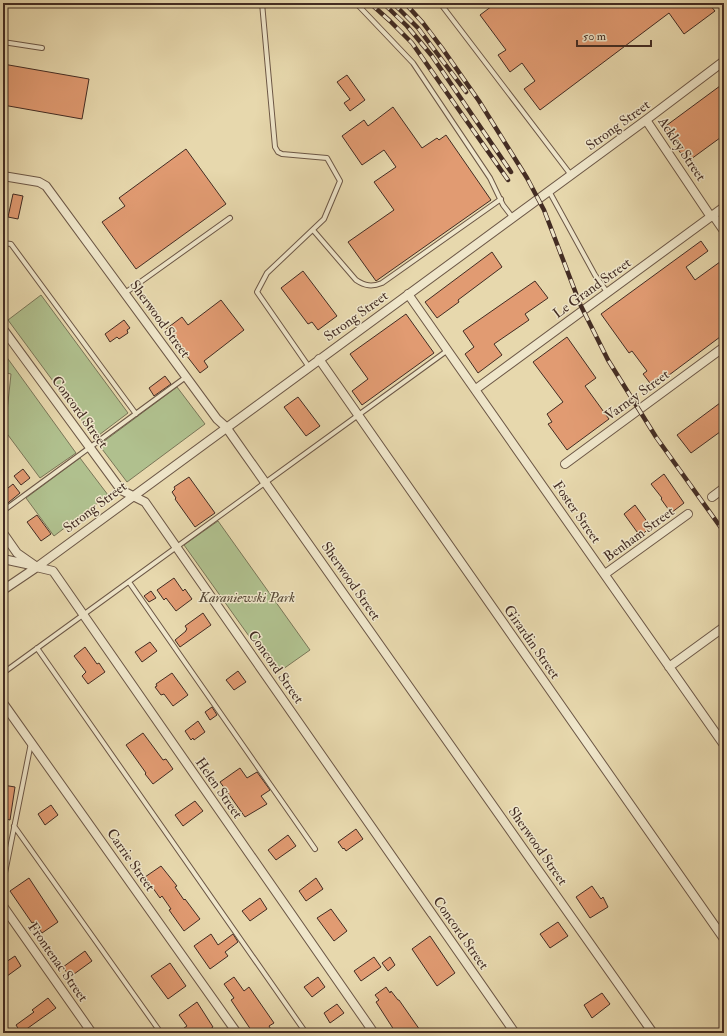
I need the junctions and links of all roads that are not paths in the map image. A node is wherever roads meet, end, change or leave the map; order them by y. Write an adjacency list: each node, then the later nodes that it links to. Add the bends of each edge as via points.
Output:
1 (262, 3): 16 (lane, via 275,147 282,154 327,158 340,181 324,219)
2 (356, 3): 11 (lane, via 413,63 490,178)
3 (440, 3): 8 (lane)
4 (3, 42): 5 (lane)
5 (42, 48)
6 (724, 61): 7 (street, Strong Street)
7 (646, 120): 8 (street, Strong Street); 13 (street, Ackley Street)
8 (571, 175): 10 (street, Strong Street)
9 (3, 176): 20 (street, Sherwood Street, via 43,184)
10 (549, 192): 15 (street, Strong Street); 19 (lane)
11 (501, 199): 15 (lane); 16 (lane, via 382,283 373,286 356,280)
12 (724, 207): 13 (street, Le Grand Street)
13 (712, 216): 17 (street, Ackley Street); 19 (street, Le Grand Street)
14 (230, 218): 20 (lane)
15 (512, 218): 21 (street, Strong Street)
16 (313, 230): 26 (lane, via 268,273 257,292)
17 (724, 232)
18 (3, 243): 29 (lane, via 11,244)
19 (607, 293): 28 (street, Le Grand Street)
20 (125, 294): 27 (street, Sherwood Street)
21 (408, 294): 24 (street, Foster Street); 25 (street, Strong Street)
22 (3, 329): 32 (street, Concord Street)
23 (724, 347): 33 (street, Varney Street)
24 (448, 350): 28 (street, Foster Street); 30 (lane)
25 (319, 360): 26 (street, Strong Street); 30 (street, Girardin Street)
26 (309, 367): 31 (street, Strong Street)
27 (186, 377): 29 (lane); 31 (street, Sherwood Street, via 217,419)
28 (476, 389): 44 (street, Foster Street)
29 (136, 414): 32 (lane)
30 (358, 416): 34 (lane); 59 (street, Girardin Street)
31 (226, 427): 34 (street, Sherwood Street); 36 (street, Strong Street)
32 (90, 448): 36 (street, Concord Street, via 121,490); 38 (lane)
33 (565, 464)
34 (265, 482): 41 (lane); 66 (street, Sherwood Street)
35 (724, 488): 37 (street)
36 (133, 496): 41 (street, Concord Street, via 145,502); 43 (street, Strong Street)
37 (712, 497)
38 (3, 511)
39 (688, 514): 44 (street, Benham Street)
40 (3, 532): 43 (street, via 17,553)
41 (176, 547): 45 (lane); 65 (street, Concord Street)
42 (3, 559): 43 (street, Helen Street)
43 (37, 567): 46 (street, Strong Street); 47 (street, Helen Street, via 54,571)
44 (605, 574): 50 (street, Foster Street)
45 (128, 582): 47 (lane); 56 (lane)
46 (3, 590)
47 (84, 614): 49 (lane); 64 (street, Helen Street)
48 (724, 627): 50 (street)
49 (37, 648): 51 (lane); 63 (lane)
50 (670, 667): 54 (street, Foster Street)
51 (3, 673)
52 (3, 703): 53 (street, Carrie Street)
53 (31, 742): 55 (lane); 62 (street, Carrie Street)
54 (724, 745)
55 (14, 826): 57 (lane); 61 (lane)
56 (315, 849)
57 (3, 882)
58 (3, 906): 60 (street, Frontenac Street)
59 (724, 939)
60 (92, 1033)
61 (161, 1033)
62 (237, 1033)
63 (306, 1033)
64 (374, 1033)
65 (516, 1033)
66 (654, 1033)

